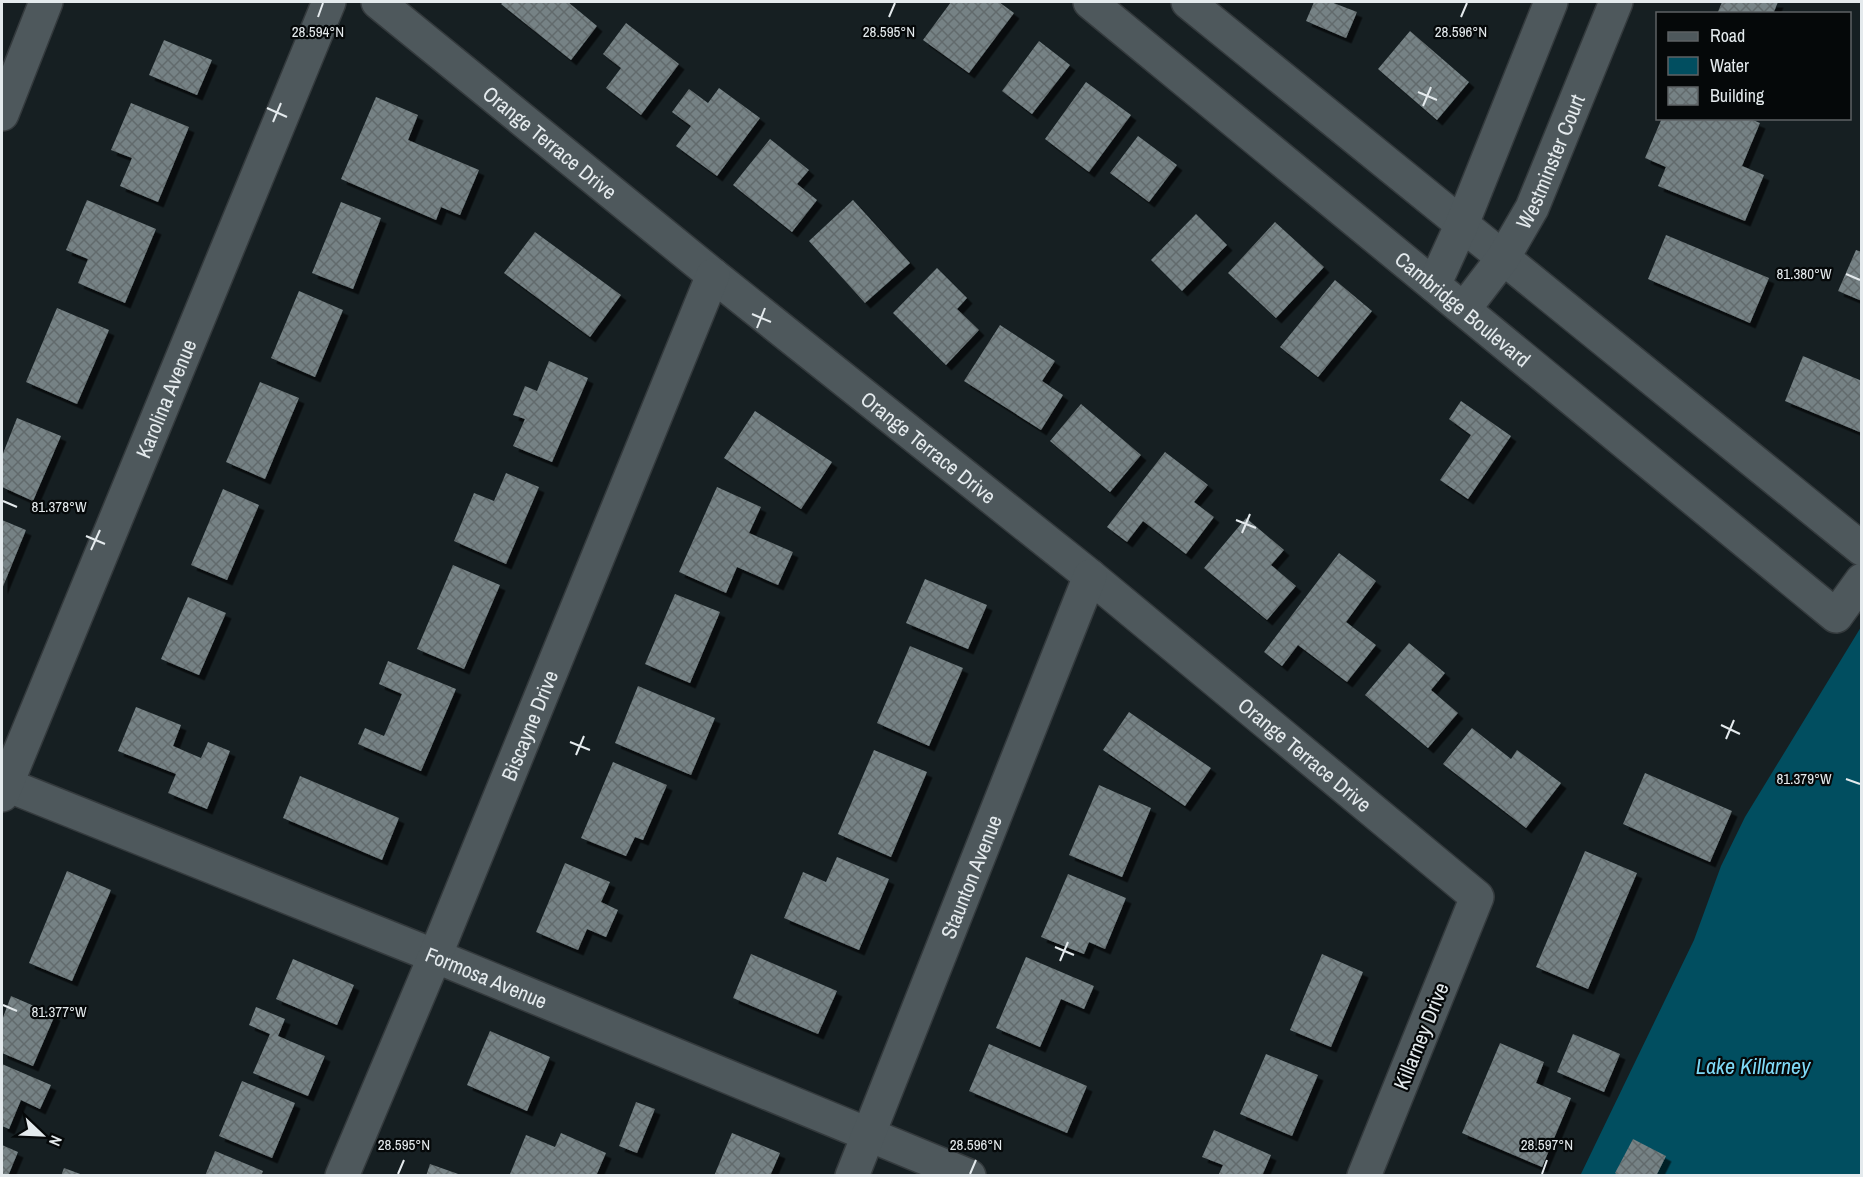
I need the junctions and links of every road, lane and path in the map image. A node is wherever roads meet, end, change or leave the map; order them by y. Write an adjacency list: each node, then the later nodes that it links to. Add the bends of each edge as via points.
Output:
1 (46, 2): 8 (street)
2 (329, 2): 17 (street, Karolina Avenue)
3 (378, 2): 11 (street, Orange Terrace Drive)
4 (1090, 2): 12 (street, Cambridge Boulevard)
5 (1188, 2): 9 (street)
6 (1551, 2): 9 (street)
7 (1616, 2): 10 (street, Westminster Court, via 1532,208)
8 (2, 114)
9 (1462, 224): 10 (street); 12 (street)
10 (1503, 258): 13 (street, Westminster Court); 14 (street)
11 (713, 275): 15 (street, Orange Terrace Drive); 19 (street, Biscayne Drive)
12 (1434, 285): 13 (street, Cambridge Boulevard)
13 (1464, 309): 16 (street, Cambridge Boulevard, via 1836,616)
14 (1862, 549)
15 (1090, 576): 18 (street, Orange Terrace Drive); 20 (street, Staunton Avenue)
16 (1862, 579)
17 (3, 788): 19 (street, Formosa Avenue)
18 (1477, 897): 24 (street, Killarney Drive)
19 (435, 956): 20 (street, Formosa Avenue); 21 (street, Biscayne Drive)
20 (869, 1136): 22 (street, Staunton Avenue); 23 (street, Formosa Avenue)
21 (342, 1176)
22 (852, 1176)
23 (969, 1176)
24 (1364, 1176)

